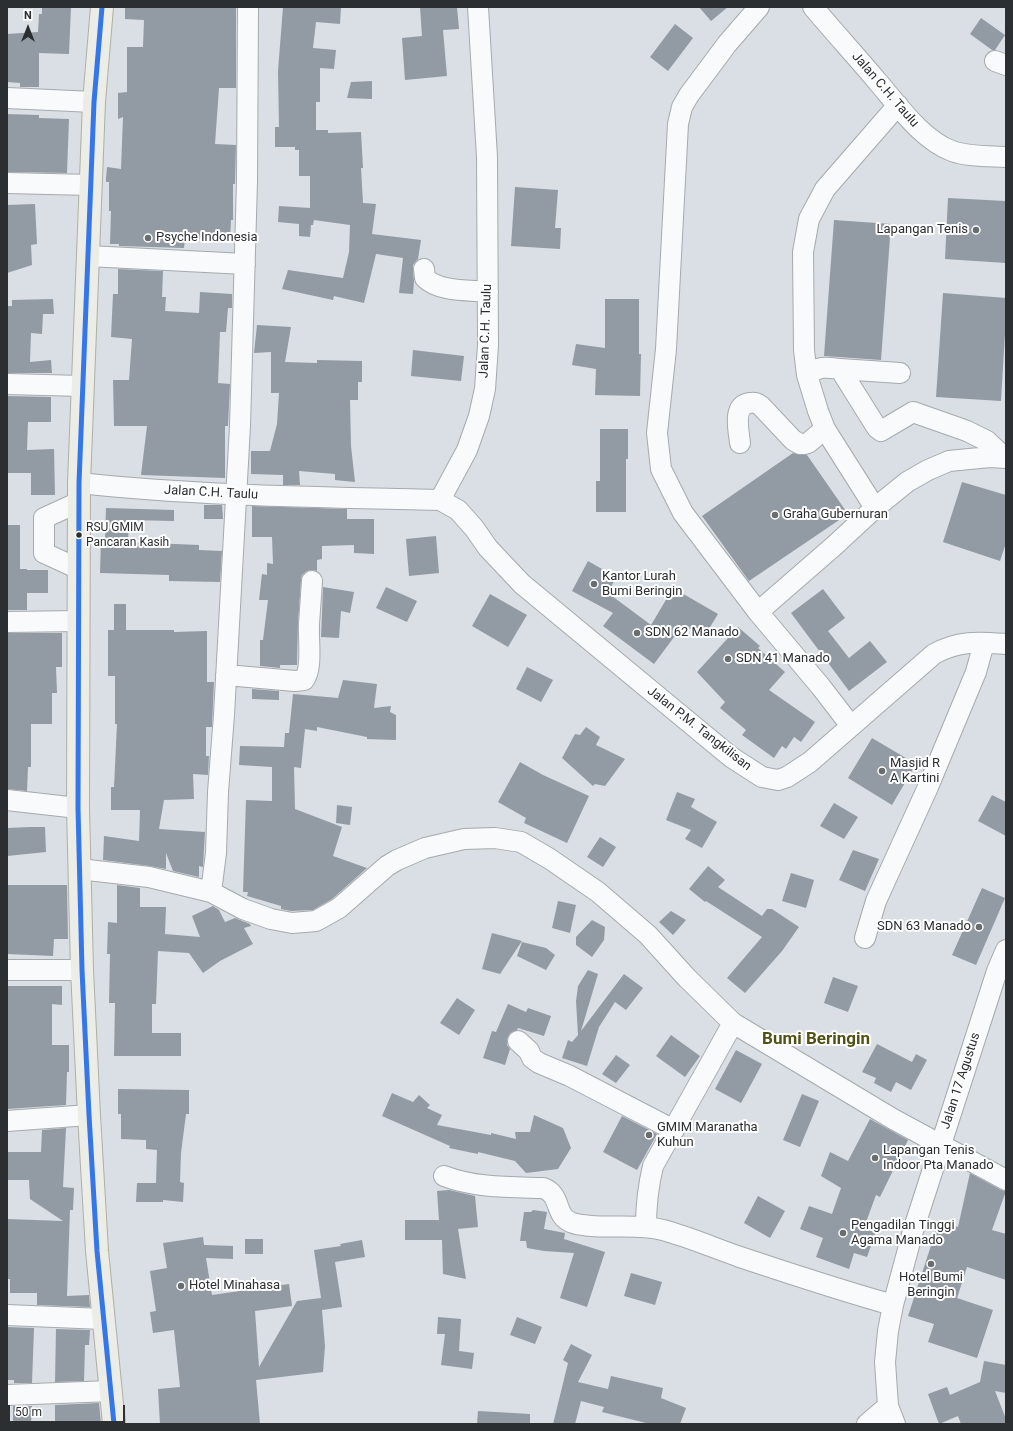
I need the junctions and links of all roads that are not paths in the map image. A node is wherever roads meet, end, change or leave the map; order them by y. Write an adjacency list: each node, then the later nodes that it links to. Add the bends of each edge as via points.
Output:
1 (102, 7): 7 (main road)
2 (248, 7): 13 (street)
3 (478, 7): 15 (street, Jalan C.H. Taulu, via 487,157)
4 (759, 7): 30 (street, via 682,107 678,124 666,349 657,434 660,469 683,513)
5 (813, 7): 8 (street, Jalan C.H. Taulu)
6 (7, 98): 7 (street)
7 (94, 102): 11 (main road)
8 (898, 105): 9 (street, Jalan C.H. Taulu, via 931,139 952,151); 18 (street, via 825,189 810,219 803,252 804,350)
9 (1006, 157)
10 (7, 183): 11 (street)
11 (91, 185): 12 (main road)
12 (88, 256): 13 (street); 20 (main road)
13 (245, 264): 25 (street)
14 (424, 269): 15 (street, via 425,278 430,283)
15 (488, 292): 26 (street, Jalan C.H. Taulu, via 488,345 479,416 467,450)
16 (840, 368): 17 (street); 18 (street, via 818,368); 23 (street, via 881,431 912,412 967,431 987,442)
17 (900, 373)
18 (807, 375): 21 (street)
19 (7, 384): 20 (street)
20 (82, 386): 24 (main road)
21 (825, 429): 22 (street, via 808,443 800,444 793,440 762,406 749,403 741,407 738,415); 27 (street)
22 (740, 443)
23 (1005, 458): 27 (street, via 949,461 907,482)
24 (79, 493): 25 (street, Jalan C.H. Taulu, via 143,490); 28 (main road); 28 (street, via 44,518 44,553)
25 (237, 494): 26 (street, Jalan C.H. Taulu); 35 (street)
26 (440, 500): 36 (street, Jalan P.M. Tangkilisan, via 458,510 488,548 522,584 731,757 762,777 778,780 787,777 810,762)
27 (875, 508): 30 (street)
28 (79, 569): 31 (main road)
29 (312, 581): 35 (street, via 309,667 304,680)
30 (758, 612): 36 (street)
31 (79, 621): 32 (street); 38 (main road)
32 (7, 622)
33 (984, 643): 34 (street, Jalan P.M. Tangkilisan); 36 (street, Jalan P.M. Tangkilisan, via 959,643 934,654); 41 (street, via 976,672 928,787 876,901)
34 (1006, 644)
35 (226, 675): 40 (street, via 216,853)
36 (851, 726)
37 (7, 800): 38 (street)
38 (78, 808): 39 (main road)
39 (79, 869): 40 (street, via 149,877); 44 (main road)
40 (211, 892): 45 (street, via 243,909 271,919 292,924 316,921 339,908 387,866 425,848 464,839 495,838 521,842 598,892 648,935)
41 (865, 938)
42 (1006, 950): 50 (street, Jalan 17 Agustus)
43 (7, 970): 44 (street)
44 (82, 970): 47 (main road)
45 (733, 1023): 49 (street); 50 (street)
46 (518, 1041): 49 (street, via 529,1051 532,1058 539,1062)
47 (89, 1115): 48 (street); 56 (main road)
48 (7, 1120)
49 (674, 1130): 53 (street, via 653,1166 646,1201)
50 (941, 1145): 52 (street); 54 (street, Jalan 17 Agustus, via 913,1231)
51 (444, 1176): 53 (street, via 470,1183 543,1188 550,1191 556,1199 558,1210 567,1221 574,1224 607,1227)
52 (1006, 1180)
53 (646, 1226): 54 (street, via 678,1234 739,1257)
54 (893, 1305): 59 (street, Jalan 17 Agustus, via 885,1362)
55 (7, 1315): 56 (street)
56 (103, 1319): 57 (main road)
57 (111, 1390): 58 (street); 60 (main road)
58 (7, 1395)
59 (891, 1415): 61 (street)
60 (114, 1424)
61 (867, 1424)

